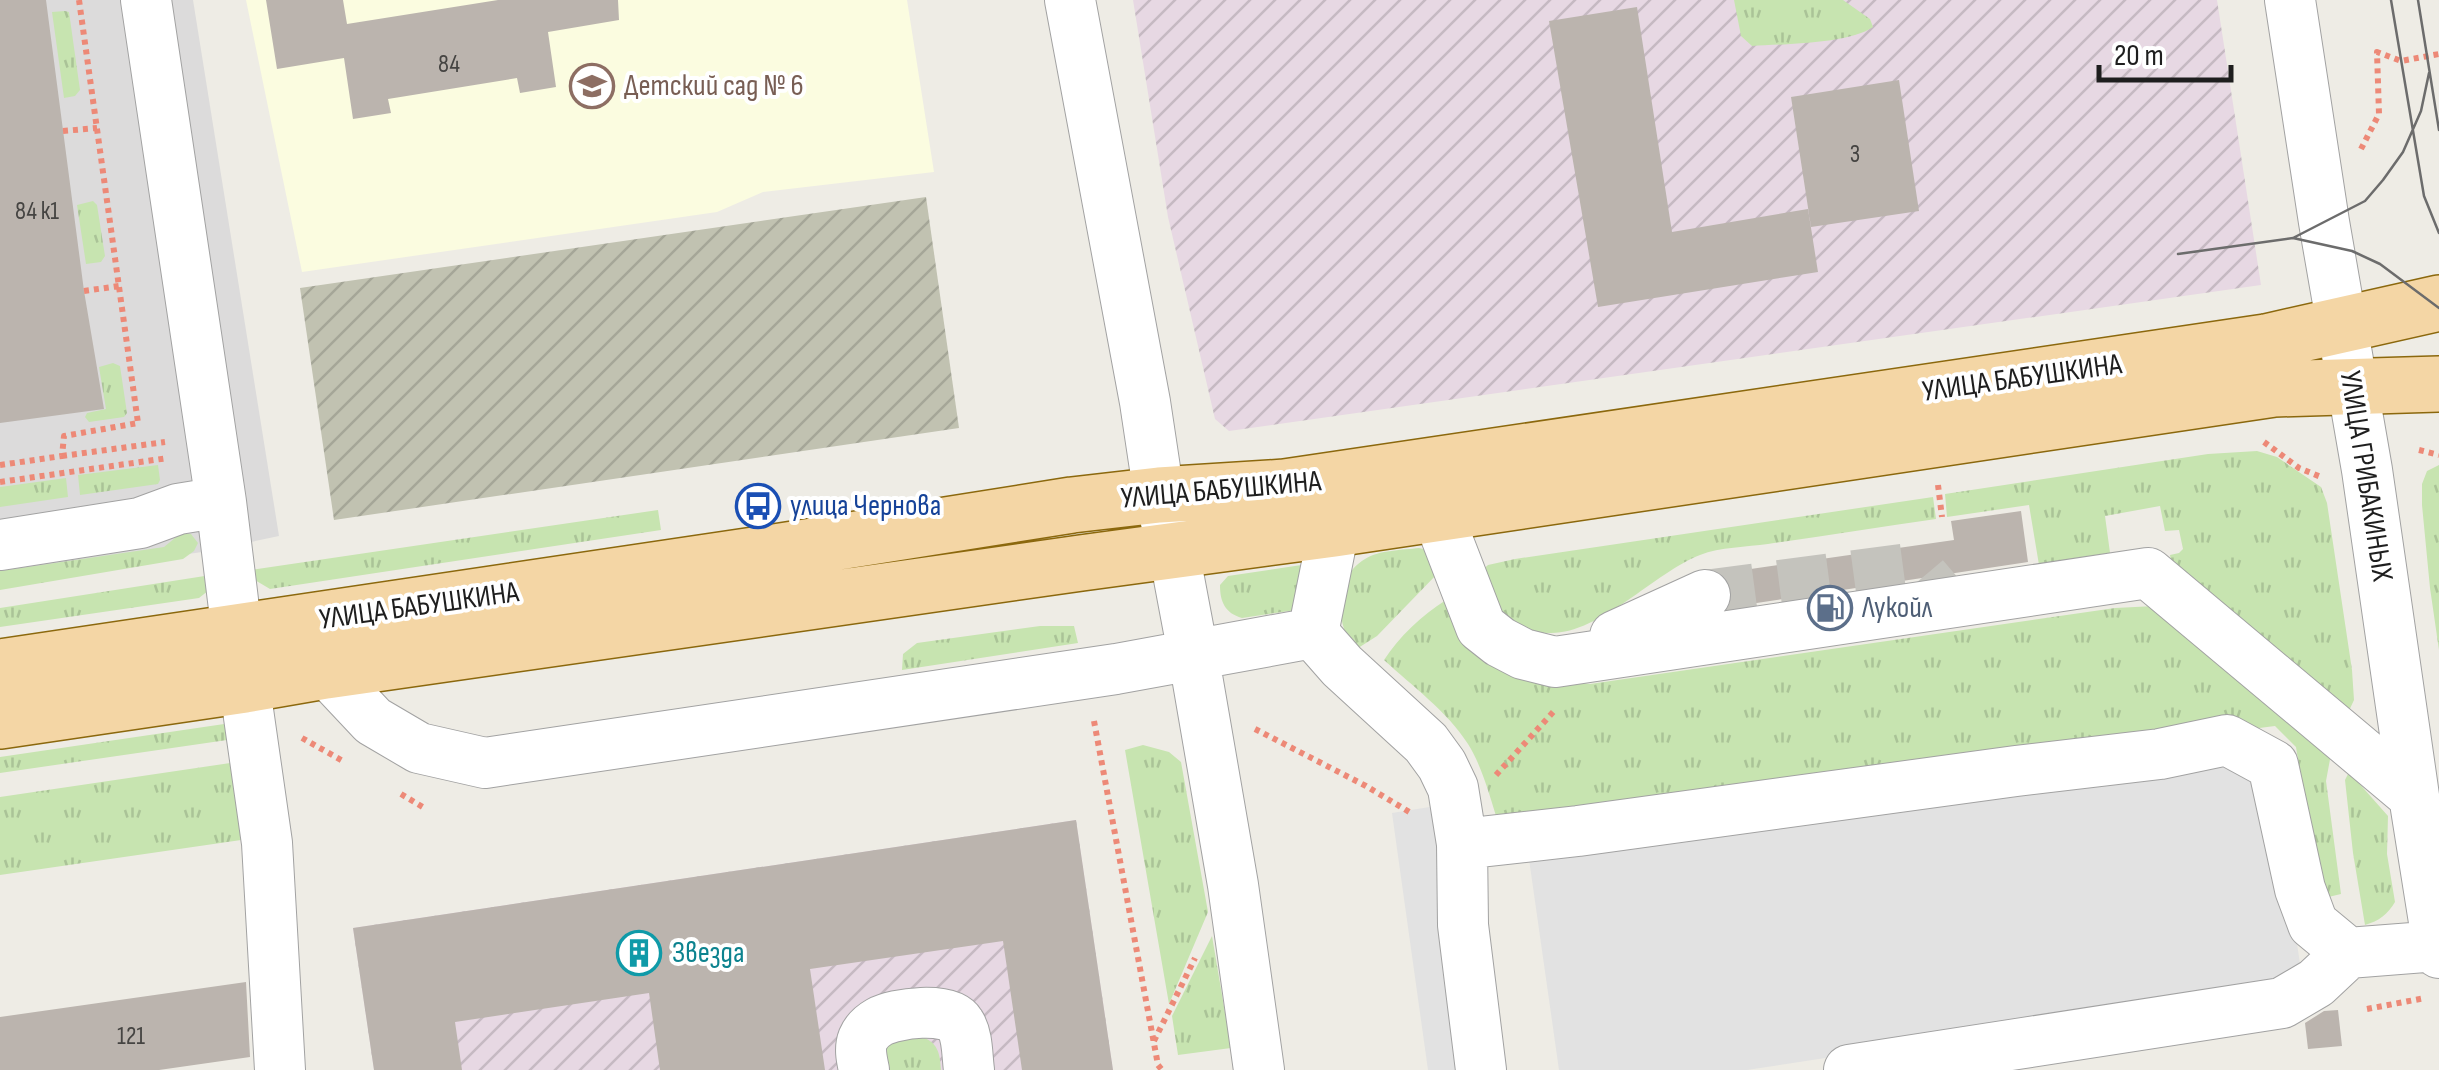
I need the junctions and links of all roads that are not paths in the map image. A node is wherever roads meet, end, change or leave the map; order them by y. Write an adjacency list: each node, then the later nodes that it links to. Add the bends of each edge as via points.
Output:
1 (146, 0): 9 (street)
2 (1070, 0): 8 (street)
3 (2290, 0): 5 (street, УЛИЦА ГРИБАКИНЫХ)
4 (2439, 302): 5 (main road, УЛИЦА БАБУШКИНА)
5 (2342, 324): 7 (street, УЛИЦА ГРИБАКИНЫХ); 8 (main road, УЛИЦА БАБУШКИНА, via 2266,342 1304,484)
6 (2439, 384): 7 (main road, УЛИЦА БАБУШКИНА)
7 (2352, 388): 10 (main road, УЛИЦА БАБУШКИНА, via 2274,389); 22 (street, УЛИЦА ГРИБАКИНЫХ)
8 (1160, 495): 13 (street); 16 (main road, УЛИЦА БАБУШКИНА, via 775,552)
9 (221, 502): 12 (street, via 140,524); 16 (street)
10 (1437, 513): 11 (main road, УЛИЦА БАБУШКИНА); 17 (street, via 1481,627 1523,654)
11 (1334, 529): 13 (main road, УЛИЦА БАБУШКИНА); 15 (street)
12 (0, 545)
13 (1174, 552): 19 (main road, УЛИЦА БАБУШКИНА); 20 (street)
14 (1705, 595): 17 (street)
15 (1314, 633): 20 (street); 23 (street, via 1442,765 1454,788)
16 (241, 659): 18 (main road, УЛИЦА БАБУШКИНА); 19 (main road, УЛИЦА БАБУШКИНА); 21 (main road, УЛИЦА БАБУШКИНА); 26 (street, via 267,843)
17 (1575, 659): 22 (street, via 1936,598 2148,573)
18 (0, 668)
19 (326, 671): 20 (street, via 374,721 419,748 486,764 1116,669)
20 (1197, 677): 29 (street)
21 (0, 720)
22 (2414, 796): 24 (street, УЛИЦА ГРИБАКИНЫХ)
23 (1462, 844): 25 (street, via 2228,740 2273,765 2300,889); 30 (street, via 1463,925)
24 (2439, 948): 25 (street)
25 (2332, 968): 31 (street, via 2282,1003)
26 (280, 1070)
27 (864, 1070): 28 (street, via 861,1052 870,1027 883,1019 938,1012 960,1024)
28 (969, 1070)
29 (1259, 1070)
30 (1482, 1070)
31 (1849, 1070)

